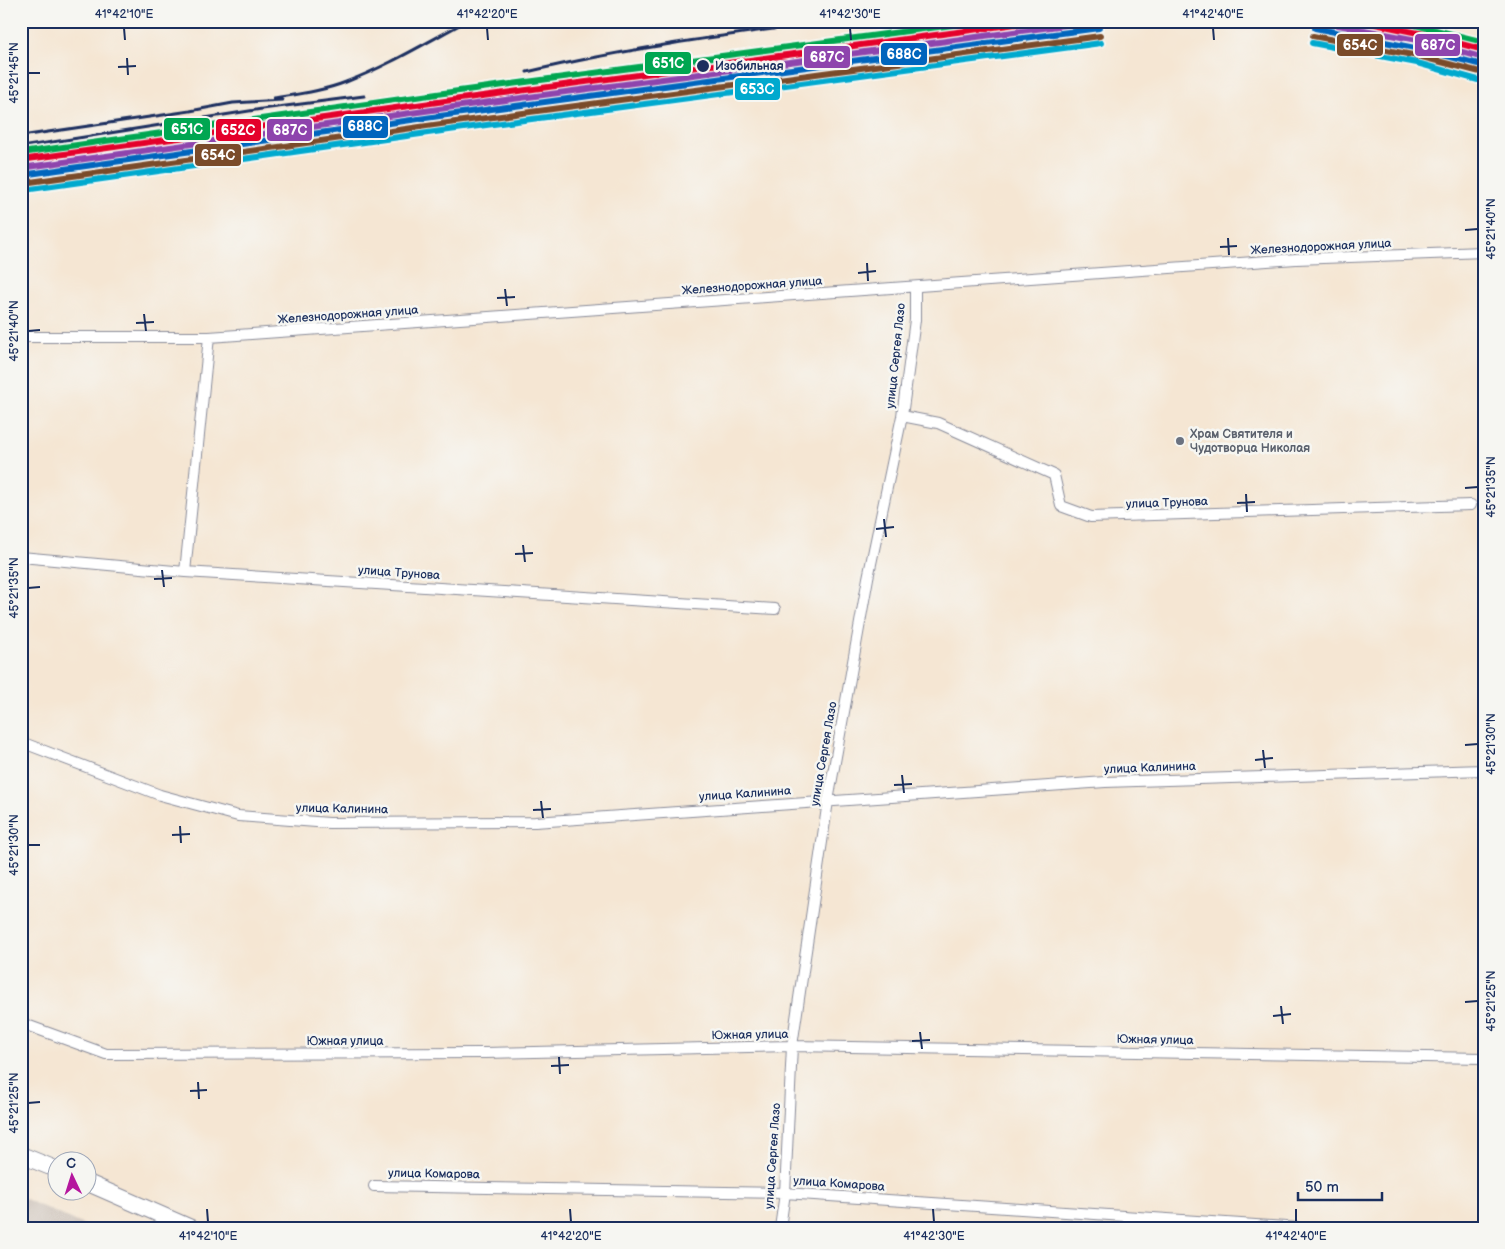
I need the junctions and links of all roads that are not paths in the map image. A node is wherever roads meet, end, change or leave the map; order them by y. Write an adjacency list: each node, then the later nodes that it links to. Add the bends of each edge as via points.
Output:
1 (1484, 252): 2 (street, Железнодорожная улица, via 1296,259)
2 (915, 287): 4 (street, Железнодорожная улица); 5 (street, улица Сергея Лазо, via 915,320)
3 (21, 337): 4 (street, Железнодорожная улица)
4 (209, 337): 8 (street)
5 (902, 416): 6 (street, улица Трунова, via 938,423 1054,475 1060,506 1090,518); 12 (street, улица Сергея Лазо, via 868,578)
6 (1471, 505)
7 (21, 557): 8 (street, улица Трунова)
8 (184, 572): 9 (street, улица Трунова)
9 (775, 609)
10 (21, 742): 12 (street, улица Калинина, via 160,795 238,816 329,822 535,822)
11 (1484, 770): 12 (street, улица Калинина, via 1105,782)
12 (828, 801): 14 (street, улица Сергея Лазо)
13 (21, 1023): 14 (street, Южная улица, via 106,1054 486,1053)
14 (792, 1046): 15 (street, Южная улица); 20 (street, улица Сергея Лазо)
15 (1484, 1058)
16 (21, 1155): 17 (main road)
17 (48, 1166)
18 (374, 1186): 20 (street, улица Комарова)
19 (98, 1187): 21 (main road)
20 (785, 1192): 22 (street, улица Сергея Лазо); 23 (street, улица Комарова)
21 (191, 1228)
22 (780, 1228)
23 (1301, 1228)

